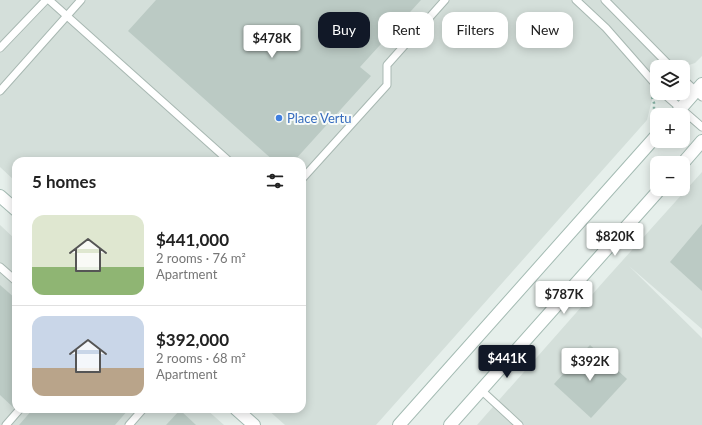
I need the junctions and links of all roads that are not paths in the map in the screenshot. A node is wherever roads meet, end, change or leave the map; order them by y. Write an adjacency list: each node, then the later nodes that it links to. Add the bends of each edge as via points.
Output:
1 (46, 0): 8 (lane)
2 (49, 0): 7 (lane)
3 (81, 0): 7 (lane)
4 (445, 0): 23 (lane, via 387,65 387,85)
5 (576, 0): 10 (lane, via 606,28)
6 (605, 0): 9 (lane)
7 (67, 16): 12 (lane); 22 (lane)
8 (0, 48)
9 (664, 60)
10 (650, 78)
11 (690, 84): 13 (lane)
12 (0, 91)
13 (700, 91): 16 (main road)
14 (669, 100): 15 (lane)
15 (675, 108)
16 (682, 108)
17 (690, 120): 18 (lane)
18 (702, 127)
19 (702, 141): 21 (main road)
20 (650, 144): 36 (main road)
21 (689, 156)
22 (224, 157)
23 (306, 175)
24 (0, 196): 26 (main road)
25 (654, 196): 29 (main road)
26 (12, 206)
27 (0, 267): 28 (lane)
28 (12, 278)
29 (481, 390): 37 (main road); 38 (lane)
30 (16, 413): 33 (lane)
31 (140, 413): 34 (lane)
32 (240, 413): 35 (main road)
33 (6, 425)
34 (129, 425)
35 (254, 425)
36 (399, 425)
37 (450, 425)
38 (519, 425)

